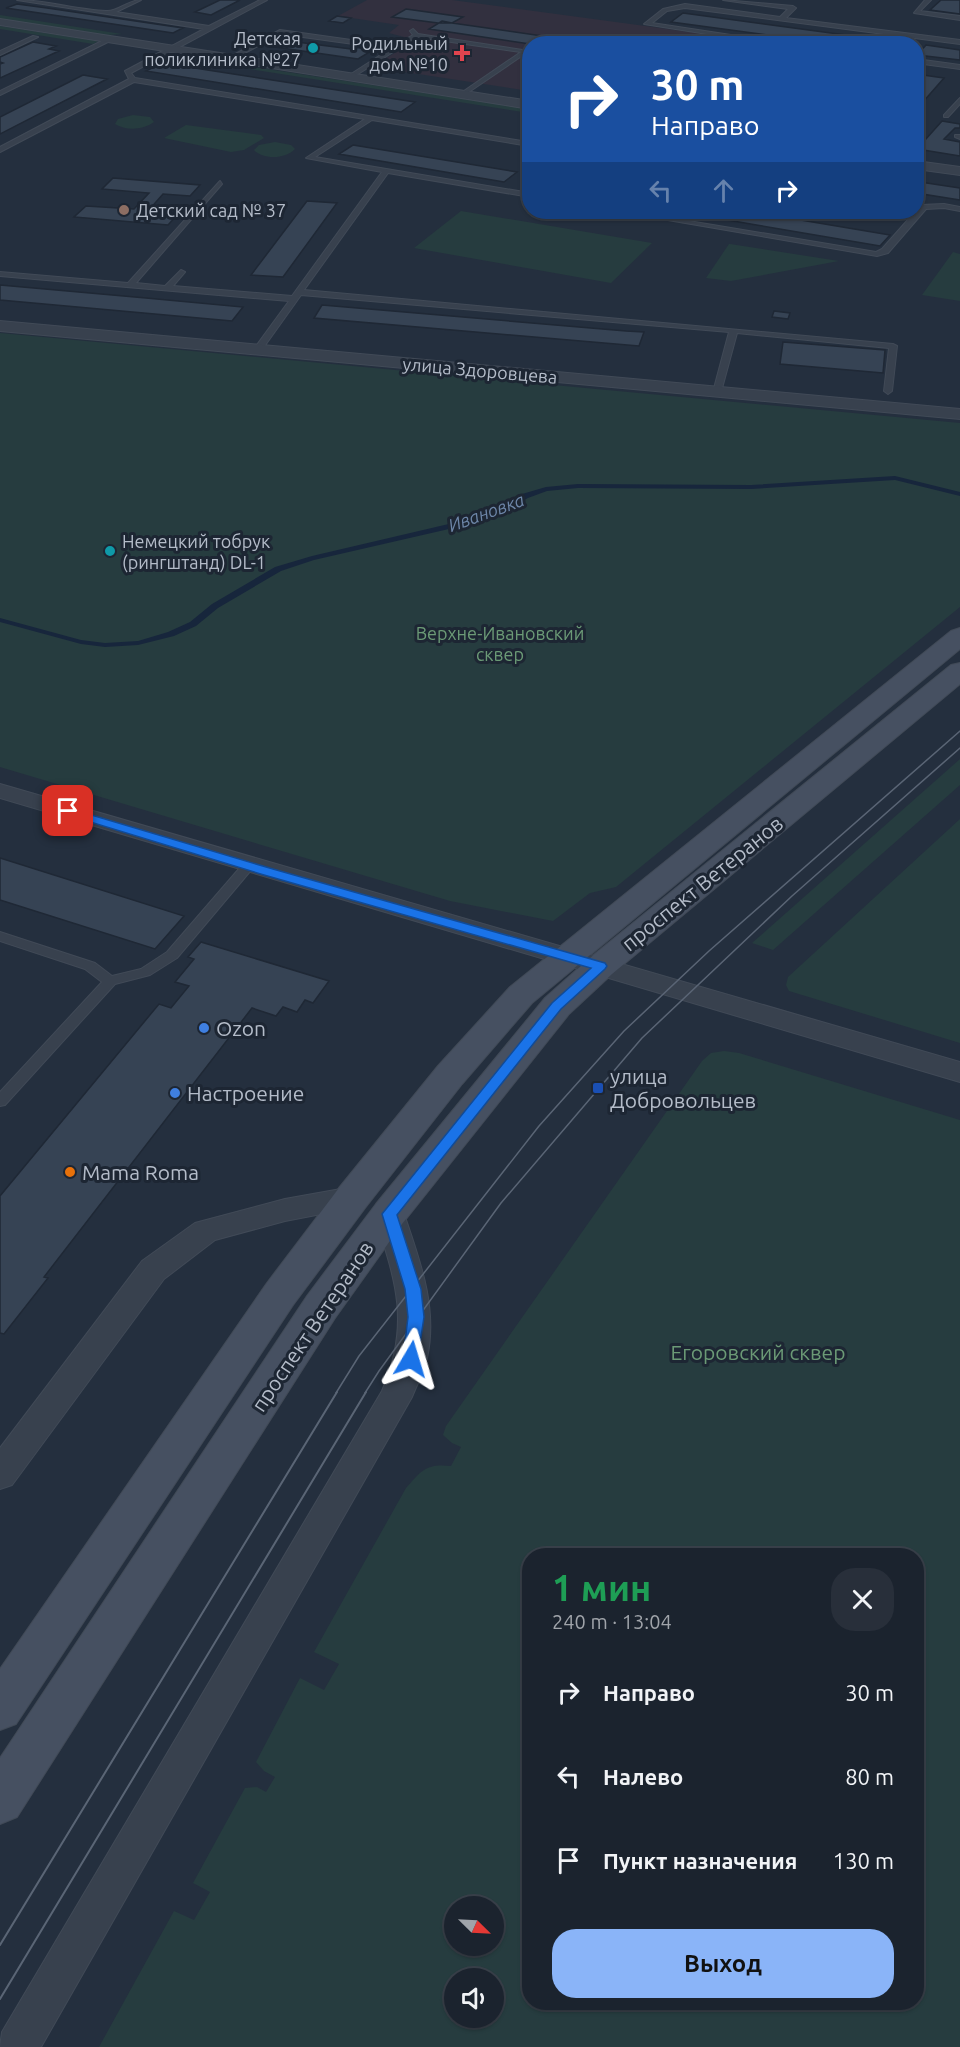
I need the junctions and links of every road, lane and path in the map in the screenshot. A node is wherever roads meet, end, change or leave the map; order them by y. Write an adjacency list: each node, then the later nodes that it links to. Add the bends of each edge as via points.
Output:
1 (20, 0): 8 (lane)
2 (138, 0): 8 (lane)
3 (264, 0): 12 (lane)
4 (718, 0): 7 (lane)
5 (726, 0): 10 (lane, via 793,8)
6 (928, 0): 9 (lane, via 916,12)
7 (708, 9): 10 (lane); 13 (lane, via 676,6 647,24)
8 (109, 13): 12 (lane)
9 (960, 18)
10 (781, 19): 14 (lane)
11 (0, 22): 17 (street)
12 (209, 28): 20 (lane)
13 (731, 36)
14 (913, 36)
15 (35, 37): 22 (lane)
16 (924, 37): 18 (lane)
17 (110, 39): 20 (street); 30 (lane)
18 (960, 42)
19 (395, 48): 21 (lane, via 414,33); 24 (lane, via 280,32); 27 (lane)
20 (171, 49): 24 (street); 28 (lane, via 127,72)
21 (522, 50)
22 (0, 53)
23 (522, 54): 32 (lane)
24 (231, 58): 27 (street)
25 (924, 62): 26 (lane)
26 (960, 67)
27 (350, 77): 32 (street)
28 (133, 80): 36 (lane); 38 (lane)
29 (0, 85): 30 (lane)
30 (13, 87): 31 (lane)
31 (0, 93)
32 (463, 94): 34 (street)
33 (960, 100): 35 (lane)
34 (522, 104)
35 (946, 116)
36 (371, 118): 37 (lane); 40 (lane, via 309,158)
37 (522, 143)
38 (0, 150)
39 (924, 166): 41 (street)
40 (386, 171): 43 (lane); 52 (lane)
41 (960, 171)
42 (220, 183): 50 (lane)
43 (522, 194)
44 (924, 207): 45 (lane)
45 (960, 209)
46 (667, 219): 47 (lane, via 877,254 885,251)
47 (913, 219)
48 (181, 272): 51 (lane)
49 (0, 274): 50 (lane)
50 (130, 285): 51 (lane)
51 (167, 288): 52 (lane)
52 (297, 295): 54 (lane); 55 (lane)
53 (0, 326): 55 (street, улица Здоровцева)
54 (734, 330): 56 (lane); 57 (lane, via 893,346)
55 (258, 350): 56 (street, улица Здоровцева)
56 (717, 392): 58 (street, улица Здоровцева)
57 (888, 392)
58 (960, 414)
59 (960, 636): 64 (main road, проспект Ветеранов, via 611,922)
60 (960, 671): 64 (main road, проспект Ветеранов)
61 (0, 791): 62 (street)
62 (248, 866): 64 (street); 65 (lane, via 172,955 145,972)
63 (0, 936): 65 (lane, via 90,966)
64 (583, 961): 66 (street); 68 (main road, проспект Ветеранов, via 513,1004 450,1075); 69 (main road, проспект Ветеранов, via 556,1006)
65 (110, 981): 67 (lane)
66 (960, 1072)
67 (0, 1101)
68 (352, 1198): 70 (street, via 285,1210 206,1232 153,1270); 71 (main road, проспект Ветеранов, via 273,1304)
69 (389, 1214): 72 (main road, проспект Ветеранов, via 321,1307); 73 (street, via 413,1289 416,1317 411,1359 396,1397)
70 (0, 1474)
71 (0, 1708)
72 (0, 1800)
73 (17, 2047)

